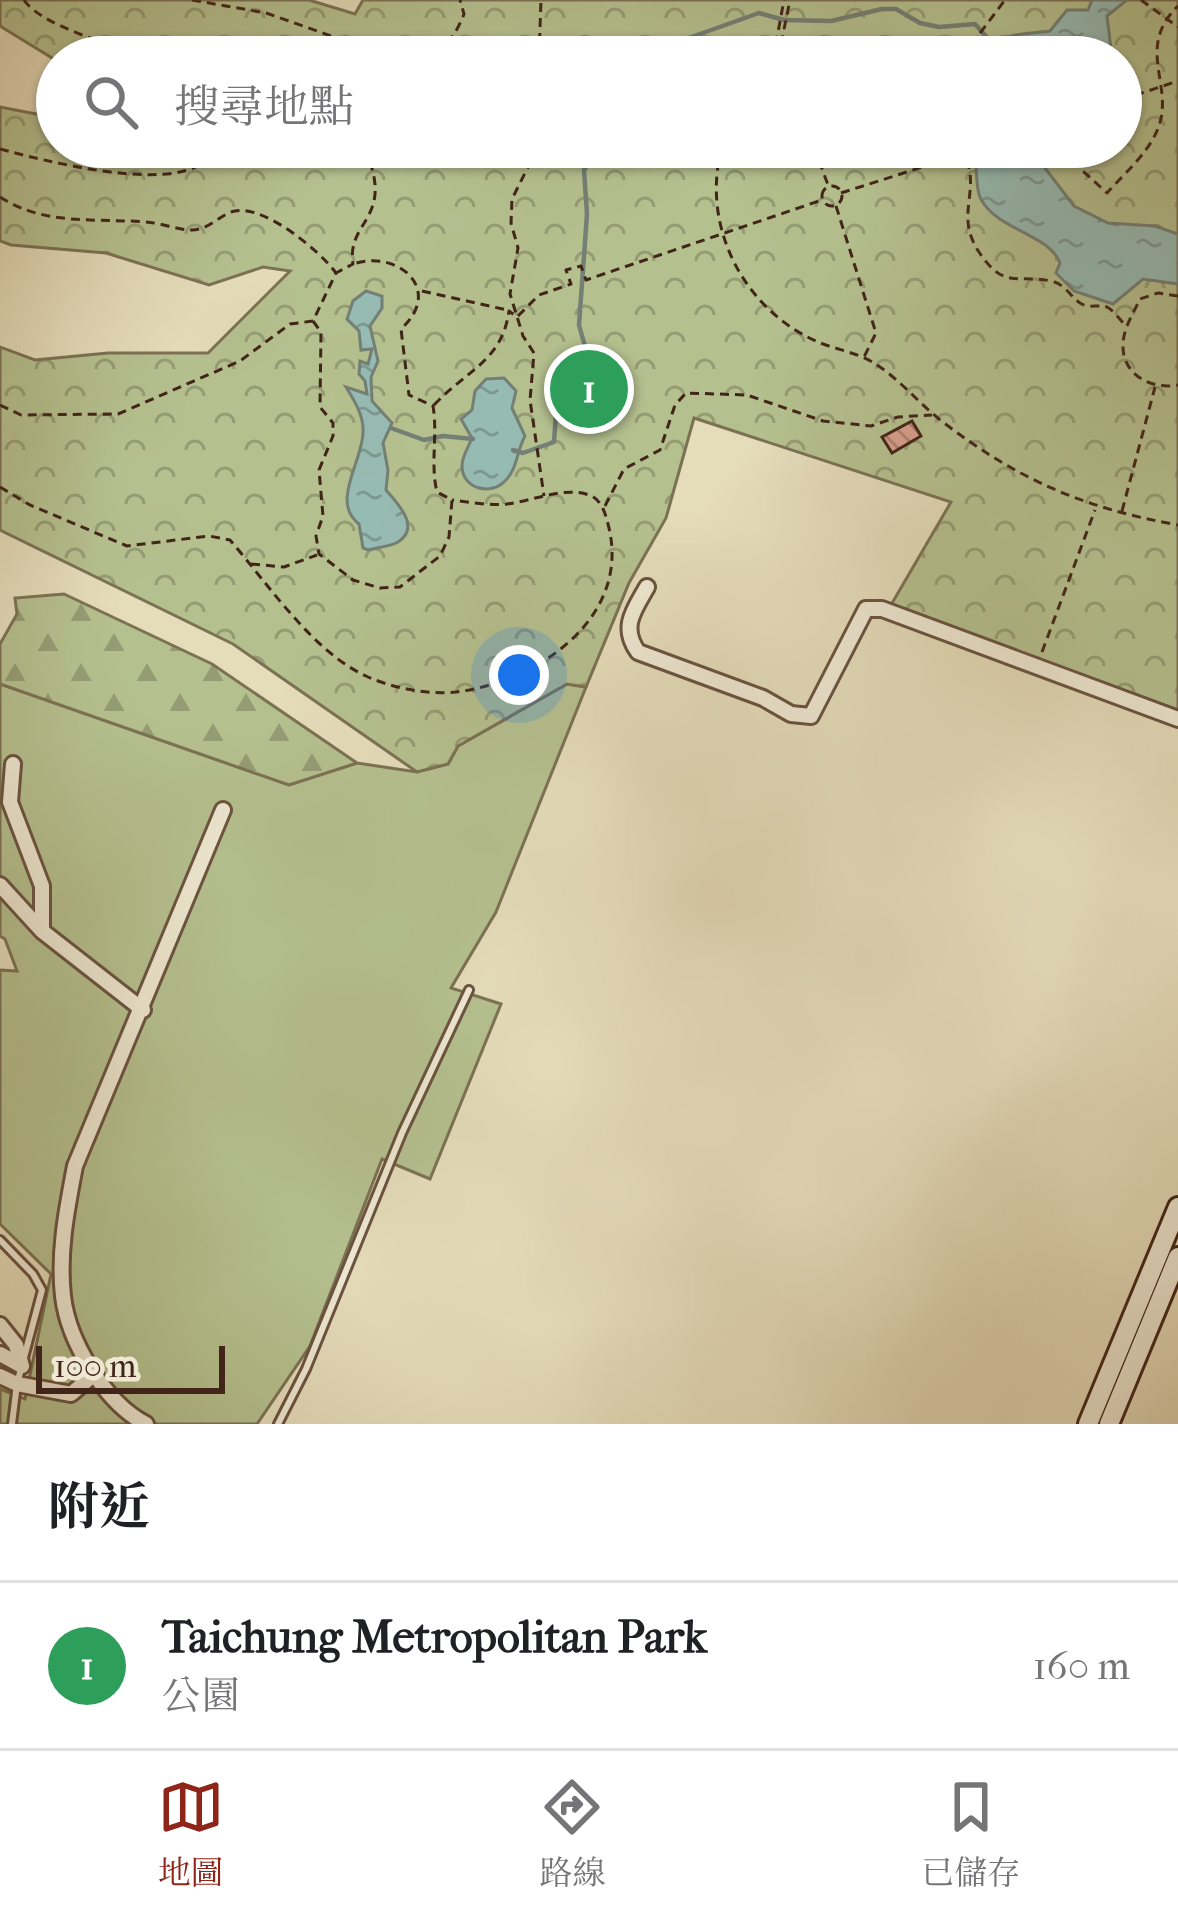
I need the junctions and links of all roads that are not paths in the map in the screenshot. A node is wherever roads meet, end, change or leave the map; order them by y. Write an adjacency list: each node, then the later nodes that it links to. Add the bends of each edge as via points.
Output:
1 (647, 586): 2 (street, via 628,620 638,652 791,714 811,716 866,609 882,609)
2 (1178, 719)
3 (14, 764): 6 (street, via 10,802 42,886)
4 (223, 810): 8 (street)
5 (0, 886): 6 (street)
6 (42, 931): 8 (street)
7 (469, 990): 20 (lane)
8 (142, 1010): 16 (street, via 74,1166 64,1221 63,1299)
9 (1178, 1207): 21 (street)
10 (0, 1240): 14 (lane, via 42,1290)
11 (1178, 1257): 22 (street)
12 (0, 1325): 14 (street)
13 (0, 1354): 14 (street)
14 (22, 1366): 17 (lane)
15 (0, 1376): 17 (street)
16 (92, 1376): 17 (street, via 71,1394); 19 (street)
17 (17, 1384): 18 (lane)
18 (12, 1424)
19 (146, 1424)
20 (278, 1424)
21 (1088, 1424)
22 (1108, 1424)

